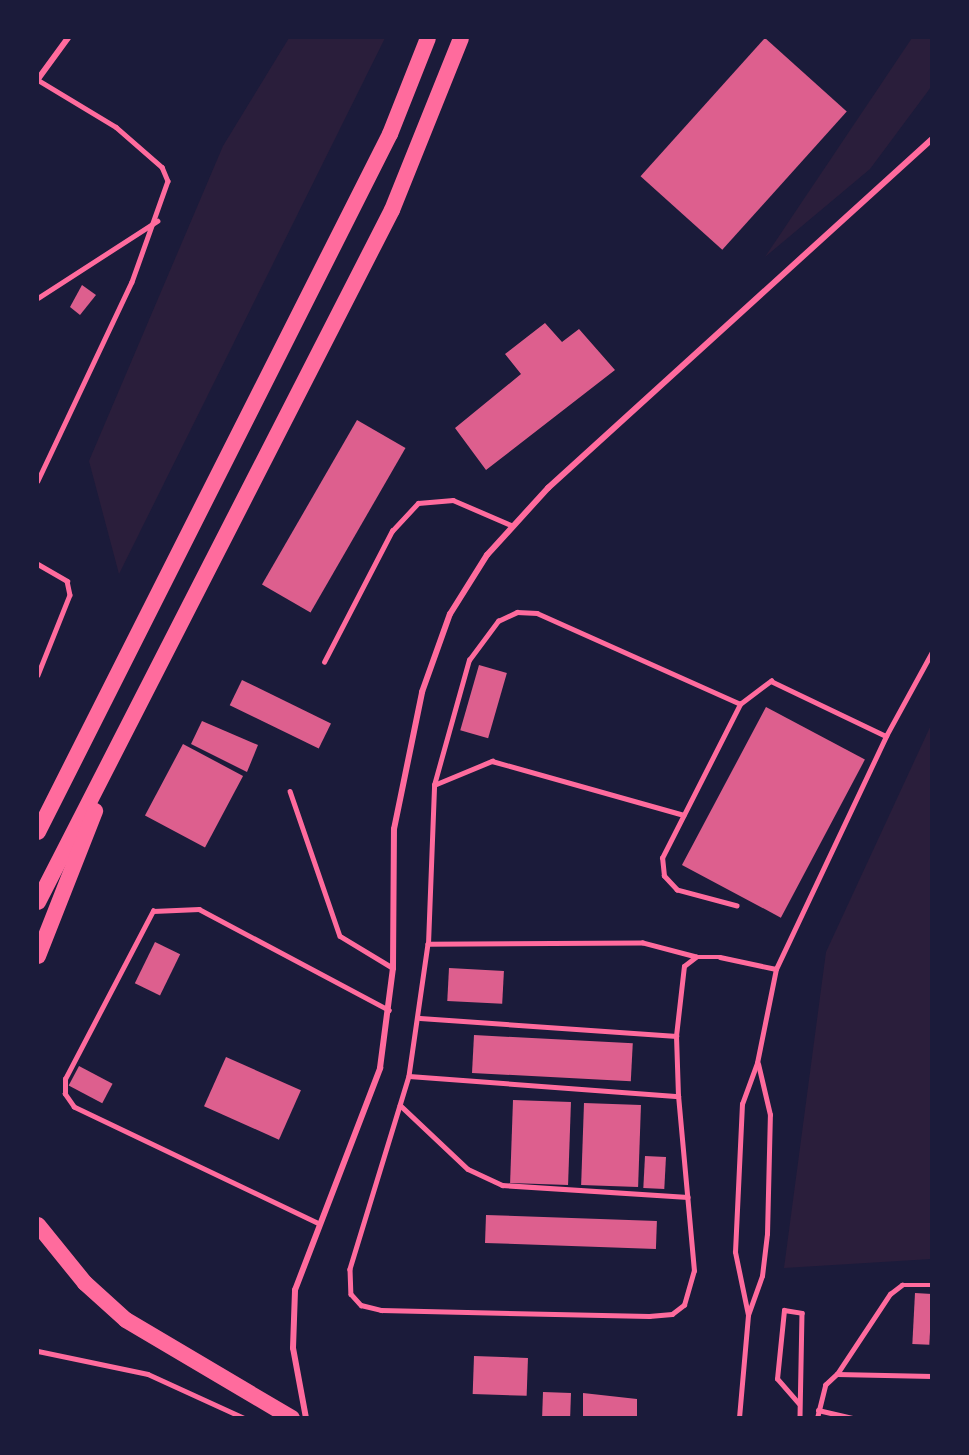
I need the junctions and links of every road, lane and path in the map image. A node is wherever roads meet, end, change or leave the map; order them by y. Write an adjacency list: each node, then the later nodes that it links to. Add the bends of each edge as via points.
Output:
1 (68, 38): 4 (street)
2 (428, 38): 20 (highway, via 390,134)
3 (461, 38): 15 (highway, via 441,93 358,280)
4 (38, 79): 6 (lane, via 116,127 162,167 168,181)
5 (932, 139): 9 (street)
6 (157, 221): 7 (lane); 8 (lane)
7 (38, 298)
8 (38, 481)
9 (512, 525): 12 (lane, via 453,500 418,503 393,531); 26 (street, via 465,584 422,693 394,829)
10 (38, 564): 13 (lane, via 67,581 70,595)
11 (932, 652): 16 (lane)
12 (324, 662)
13 (38, 675)
14 (740, 704): 16 (lane, via 771,681); 17 (lane, via 537,612 517,612 498,621 469,660); 19 (lane)
15 (130, 722): 21 (highway); 24 (highway)
16 (886, 736): 27 (lane)
17 (434, 785): 19 (lane, via 492,761); 23 (lane)
18 (290, 791): 26 (lane, via 340,936)
19 (684, 815): 22 (lane, via 662,858 664,876 677,890)
20 (38, 832)
21 (38, 902)
22 (737, 906)
23 (428, 944): 25 (lane, via 643,943); 29 (lane)
24 (38, 956)
25 (696, 957): 27 (lane); 30 (lane, via 684,966)
26 (393, 968): 28 (street)
27 (776, 969): 31 (lane)
28 (389, 1010): 36 (street, via 380,1068); 36 (lane, via 198,909 153,911 65,1079 74,1107)
29 (420, 1018): 30 (lane); 32 (lane)
30 (676, 1036): 33 (lane)
31 (757, 1063): 39 (lane, via 742,1104 737,1161 735,1251); 39 (lane, via 770,1115 767,1234 762,1276)
32 (409, 1076): 33 (lane); 34 (lane)
33 (678, 1096): 35 (lane)
34 (400, 1105): 35 (lane, via 468,1169 502,1185); 35 (lane, via 350,1269 351,1294 371,1309 672,1314 693,1287)
35 (688, 1197)
36 (317, 1223): 47 (street, via 301,1266 292,1316)
37 (38, 1225): 46 (highway, via 85,1283 126,1320)
38 (932, 1285): 41 (lane, via 902,1285 890,1294)
39 (748, 1315): 48 (lane)
40 (38, 1351): 45 (lane, via 148,1374)
41 (837, 1374): 42 (lane); 44 (lane, via 825,1385)
42 (932, 1376)
43 (799, 1404): 43 (lane, via 802,1312 784,1310 777,1379); 49 (lane)
44 (818, 1410): 50 (lane); 51 (lane)
45 (244, 1418)
46 (292, 1418)
47 (306, 1418)
48 (739, 1418)
49 (800, 1418)
50 (817, 1418)
51 (854, 1418)

